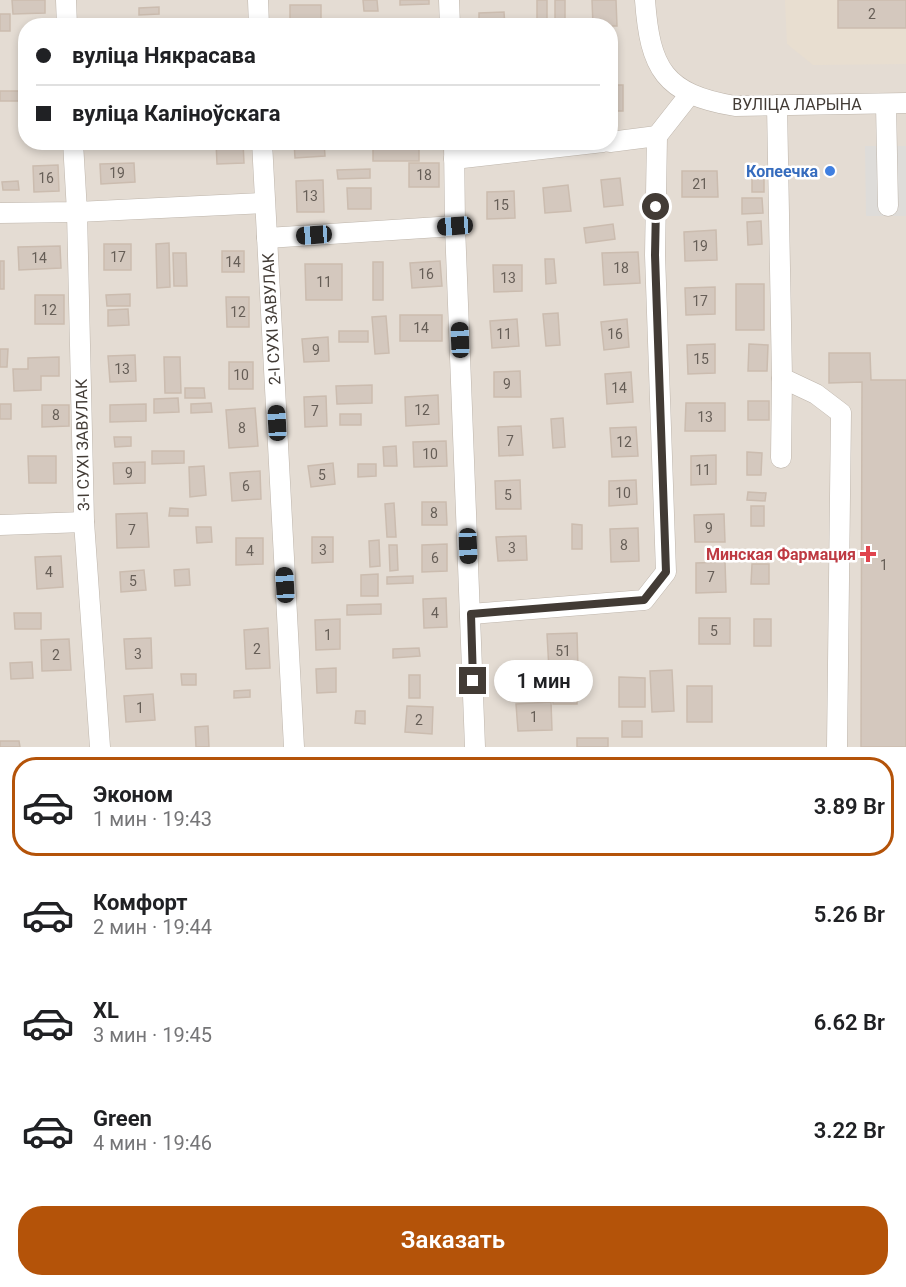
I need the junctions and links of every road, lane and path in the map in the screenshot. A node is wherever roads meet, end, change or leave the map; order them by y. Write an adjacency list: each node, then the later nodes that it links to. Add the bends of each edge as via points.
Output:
1 (66, 0): 5 (street)
2 (258, 0): 6 (street)
3 (449, 0): 7 (street)
4 (645, 0): 8 (street, ВУЛІЦА ЛАРЫНА, via 646,25 656,62 671,82)
5 (67, 18)
6 (259, 18)
7 (450, 18)
8 (690, 94): 11 (street, ВУЛІЦА ЛАРЫНА, via 735,106); 12 (street)
9 (886, 104): 10 (street, ВУЛІЦА ЛАРЫНА); 11 (street, ВУЛІЦА ЛАРЫНА); 19 (street)
10 (906, 104)
11 (777, 105): 24 (street)
12 (657, 136): 13 (street); 28 (street, via 655,255 666,572 644,600)
13 (618, 141)
14 (73, 150): 20 (street, 3-І СУХІ ЗАВУЛАК)
15 (262, 150): 18 (street, 2-І СУХІ ЗАВУЛАК)
16 (471, 150): 17 (street)
17 (454, 151): 22 (street)
18 (264, 203): 20 (street); 23 (street, 2-І СУХІ ЗАВУЛАК)
19 (888, 206)
20 (77, 212): 21 (street); 26 (street, 3-І СУХІ ЗАВУЛАК)
21 (0, 213)
22 (455, 226): 23 (street); 28 (street)
23 (267, 238): 30 (street, 2-І СУХІ ЗАВУЛАК)
24 (782, 378): 25 (street); 32 (street, via 816,394 841,413)
25 (781, 458)
26 (84, 522): 27 (street); 29 (street, 3-І СУХІ ЗАВУЛАК)
27 (0, 525)
28 (471, 614): 31 (street)
29 (100, 747)
30 (294, 747)
31 (475, 747)
32 (837, 747)

